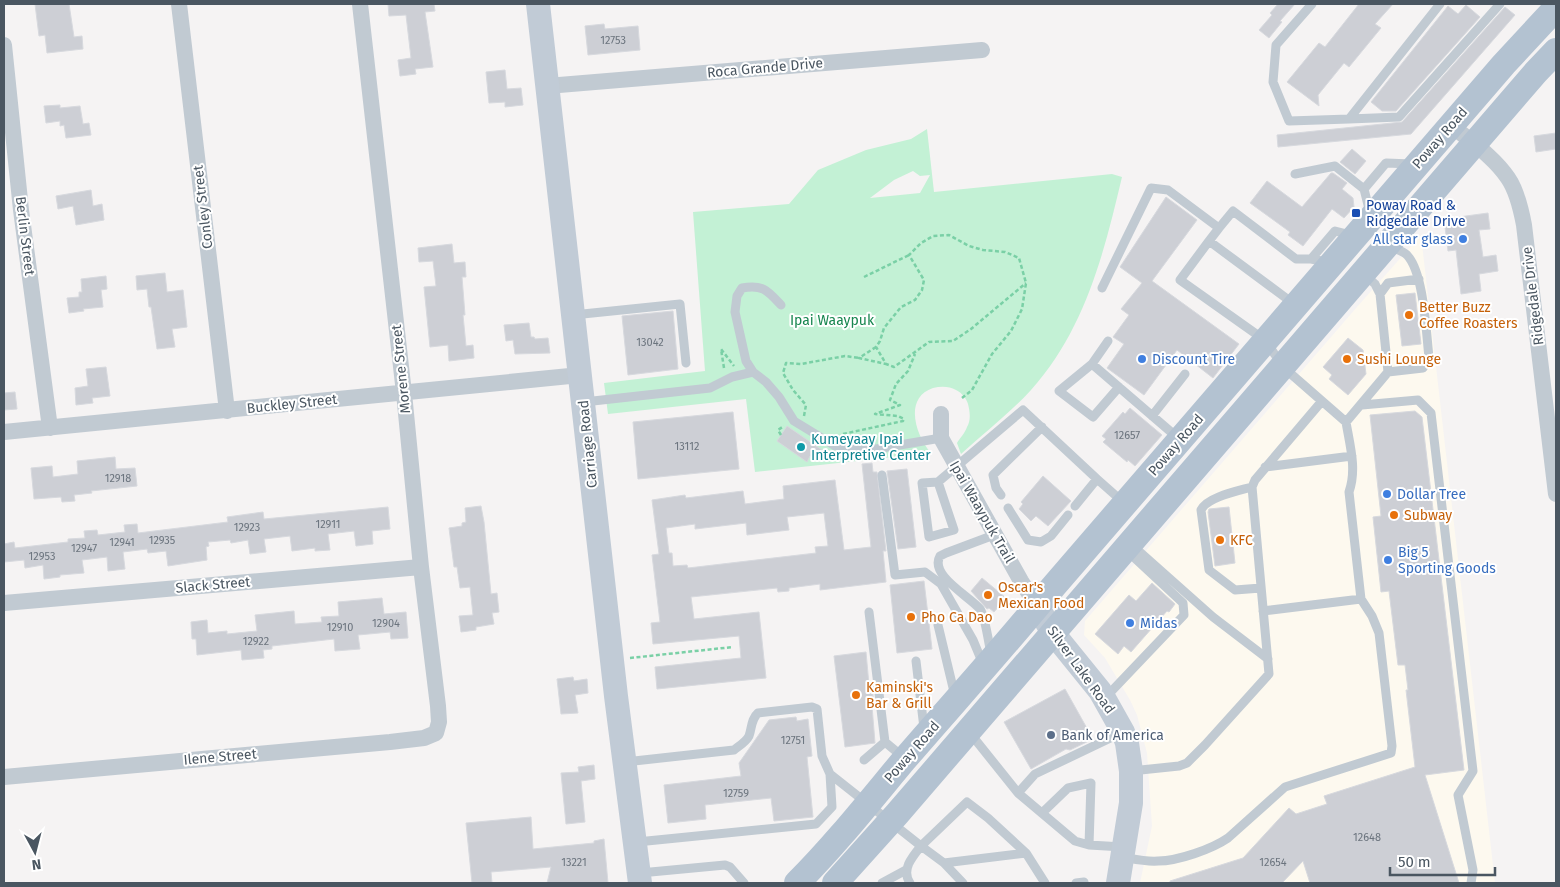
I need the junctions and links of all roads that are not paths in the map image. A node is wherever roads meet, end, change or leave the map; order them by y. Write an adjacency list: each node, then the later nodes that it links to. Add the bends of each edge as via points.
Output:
1 (179, 4): 44 (street, Conley Street)
2 (360, 4): 40 (street, Morene Street)
3 (538, 4): 11 (street, Carriage Road)
4 (1312, 4): 12 (lane, via 1276,44 1273,82 1289,121)
5 (1440, 4): 12 (lane)
6 (1500, 4): 12 (lane, via 1399,117)
7 (1556, 8): 13 (main road, Poway Road)
8 (4, 44): 48 (street, Berlin Street, via 21,210)
9 (982, 50): 11 (street, Roca Grande Drive)
10 (1556, 51): 14 (main road, Poway Road)
11 (547, 86): 29 (street, Carriage Road)
12 (1349, 119)
13 (1451, 125): 14 (street, Ridgedale Drive); 15 (main road, Poway Road)
14 (1474, 145): 21 (main road, Poway Road); 60 (street, Ridgedale Drive, via 1508,178 1524,225)
15 (1418, 164): 17 (lane, via 1386,163); 18 (main road, Poway Road)
16 (1295, 174): 17 (lane, via 1335,166)
17 (1364, 189): 18 (lane)
18 (1363, 227): 22 (main road, Poway Road)
19 (1219, 228): 20 (lane); 22 (lane, via 1233,211 1296,259); 25 (lane, via 1168,190 1151,188)
20 (1209, 241): 28 (lane); 31 (lane, via 1180,280)
21 (1388, 245): 23 (main road, Poway Road); 24 (lane, via 1406,254)
22 (1322, 261): 28 (main road, Poway Road)
23 (1363, 274): 26 (lane, via 1375,284); 34 (main road, Poway Road)
24 (1419, 278): 26 (lane, via 1388,283); 36 (lane, via 1429,357 1423,368)
25 (1102, 288)
26 (1380, 294): 36 (lane)
27 (782, 305): 35 (lane, via 767,290 754,286 742,288 737,296 735,312 746,361)
28 (1296, 305): 31 (main road, Poway Road)
29 (573, 315): 32 (lane, via 680,304); 38 (street, Carriage Road)
30 (1108, 341): 33 (lane)
31 (1266, 341): 34 (lane); 52 (main road, Poway Road)
32 (686, 363)
33 (1092, 364): 39 (lane); 39 (lane, via 1059,391 1093,417)
34 (1282, 367): 41 (lane); 67 (main road, Poway Road)
35 (753, 372): 42 (lane, via 710,388); 51 (lane, via 779,397 794,420 835,446 876,449)
36 (1388, 372): 43 (lane)
37 (1185, 374): 46 (lane)
38 (580, 375): 40 (street, Buckley Street); 42 (street, Carriage Road)
39 (1119, 387): 46 (lane)
40 (404, 393): 44 (street, Buckley Street); 68 (street, Morene Street)
41 (1322, 401): 47 (lane); 54 (lane)
42 (583, 402): 89 (street, Carriage Road)
43 (1362, 405): 47 (lane); 114 (lane, via 1418,400 1431,412 1473,771 1458,795 1473,870)
44 (227, 411): 48 (street, Buckley Street)
45 (940, 414): 51 (street, Ipai Waaypuk Trail)
46 (1152, 416): 52 (lane)
47 (1346, 422): 53 (lane)
48 (50, 428): 50 (street, Buckley Street)
49 (1042, 428): 55 (lane, via 1023,410); 57 (lane); 61 (lane, via 993,475)
50 (4, 432)
51 (940, 438): 55 (street, Ipai Waaypuk Trail)
52 (1180, 440): 62 (main road, Poway Road)
53 (1352, 456): 54 (lane); 70 (lane, via 1353,480 1349,492)
54 (1266, 467): 59 (lane)
55 (956, 468): 58 (lane); 66 (street, Ipai Waaypuk Trail)
56 (882, 475): 79 (lane, via 895,575 925,572 941,584)
57 (1097, 479): 62 (lane); 63 (lane)
58 (938, 482): 58 (lane, via 954,530 929,537 922,483)
59 (1252, 487): 69 (lane); 69 (lane, via 1210,501 1201,510 1209,570 1235,590)
60 (1556, 494)
61 (1001, 495)
62 (1125, 503): 72 (main road, Poway Road)
63 (1075, 506)
64 (1008, 508): 65 (lane, via 1028,540 1041,542 1051,536)
65 (1068, 515)
66 (994, 535): 72 (street, Ipai Waaypuk Trail); 79 (lane, via 946,553 938,562 943,576 981,612)
67 (1128, 547): 76 (main road, Poway Road); 77 (lane); 80 (lane, via 1183,603 1184,614)
68 (421, 567): 71 (street, Slack Street); 84 (street, Morene Street, via 438,706)
69 (1261, 588): 73 (lane)
70 (1361, 599): 73 (lane); 101 (lane, via 1379,633 1391,753 1285,787 1228,838 1206,850 1156,862)
71 (4, 603)
72 (1037, 606): 76 (street, Silver Lake Road); 79 (main road, Poway Road)
73 (1264, 611): 77 (lane)
74 (869, 612): 86 (lane)
75 (938, 625): 81 (lane)
76 (1054, 633): 80 (street, Silver Lake Road); 82 (main road, Poway Road)
77 (1268, 659): 90 (lane, via 1269,674 1187,762 1178,766)
78 (916, 661): 85 (lane)
79 (989, 664): 81 (main road, Poway Road)
80 (1104, 698): 83 (street, Silver Lake Road)
81 (956, 702): 85 (main road, Poway Road)
82 (968, 731): 93 (lane); 96 (main road, Poway Road)
83 (1123, 732): 90 (street, Silver Lake Road); 93 (lane, via 1035,774)
84 (436, 733): 92 (street, Ilene Street, via 399,741)
85 (926, 736): 87 (main road, Poway Road)
86 (885, 742): 87 (lane); 88 (lane)
87 (905, 759): 94 (main road, Poway Road)
88 (864, 760)
89 (625, 762): 91 (lane, via 734,750 750,735 754,716 812,707 817,708 822,756); 98 (street, Carriage Road)
90 (1131, 771): 101 (street, Silver Lake Road, via 1131,803)
91 (830, 774): 94 (lane); 97 (lane)
92 (4, 777)
93 (1018, 793): 95 (lane)
94 (867, 804): 96 (lane); 97 (main road, Poway Road)
95 (1042, 813): 99 (lane, via 1075,841); 99 (lane, via 1068,788 1091,783)
96 (890, 822): 100 (lane); 108 (main road, Poway Road)
97 (835, 823): 98 (lane, via 819,822); 107 (main road, Poway Road)
98 (636, 842): 105 (street, Carriage Road)
99 (1089, 845): 101 (lane)
100 (921, 846): 102 (lane, via 966,802); 103 (lane); 104 (lane)
101 (1123, 852): 113 (street, Silver Lake Road)
102 (1026, 853): 103 (lane); 112 (lane)
103 (944, 863): 111 (lane)
104 (906, 870): 109 (lane); 110 (lane)
105 (640, 878): 106 (lane, via 725,865)
106 (744, 883)
107 (797, 883)
108 (835, 883)
109 (882, 883)
110 (910, 883)
111 (963, 883)
112 (1046, 883)
113 (1118, 883)
114 (1471, 883)

